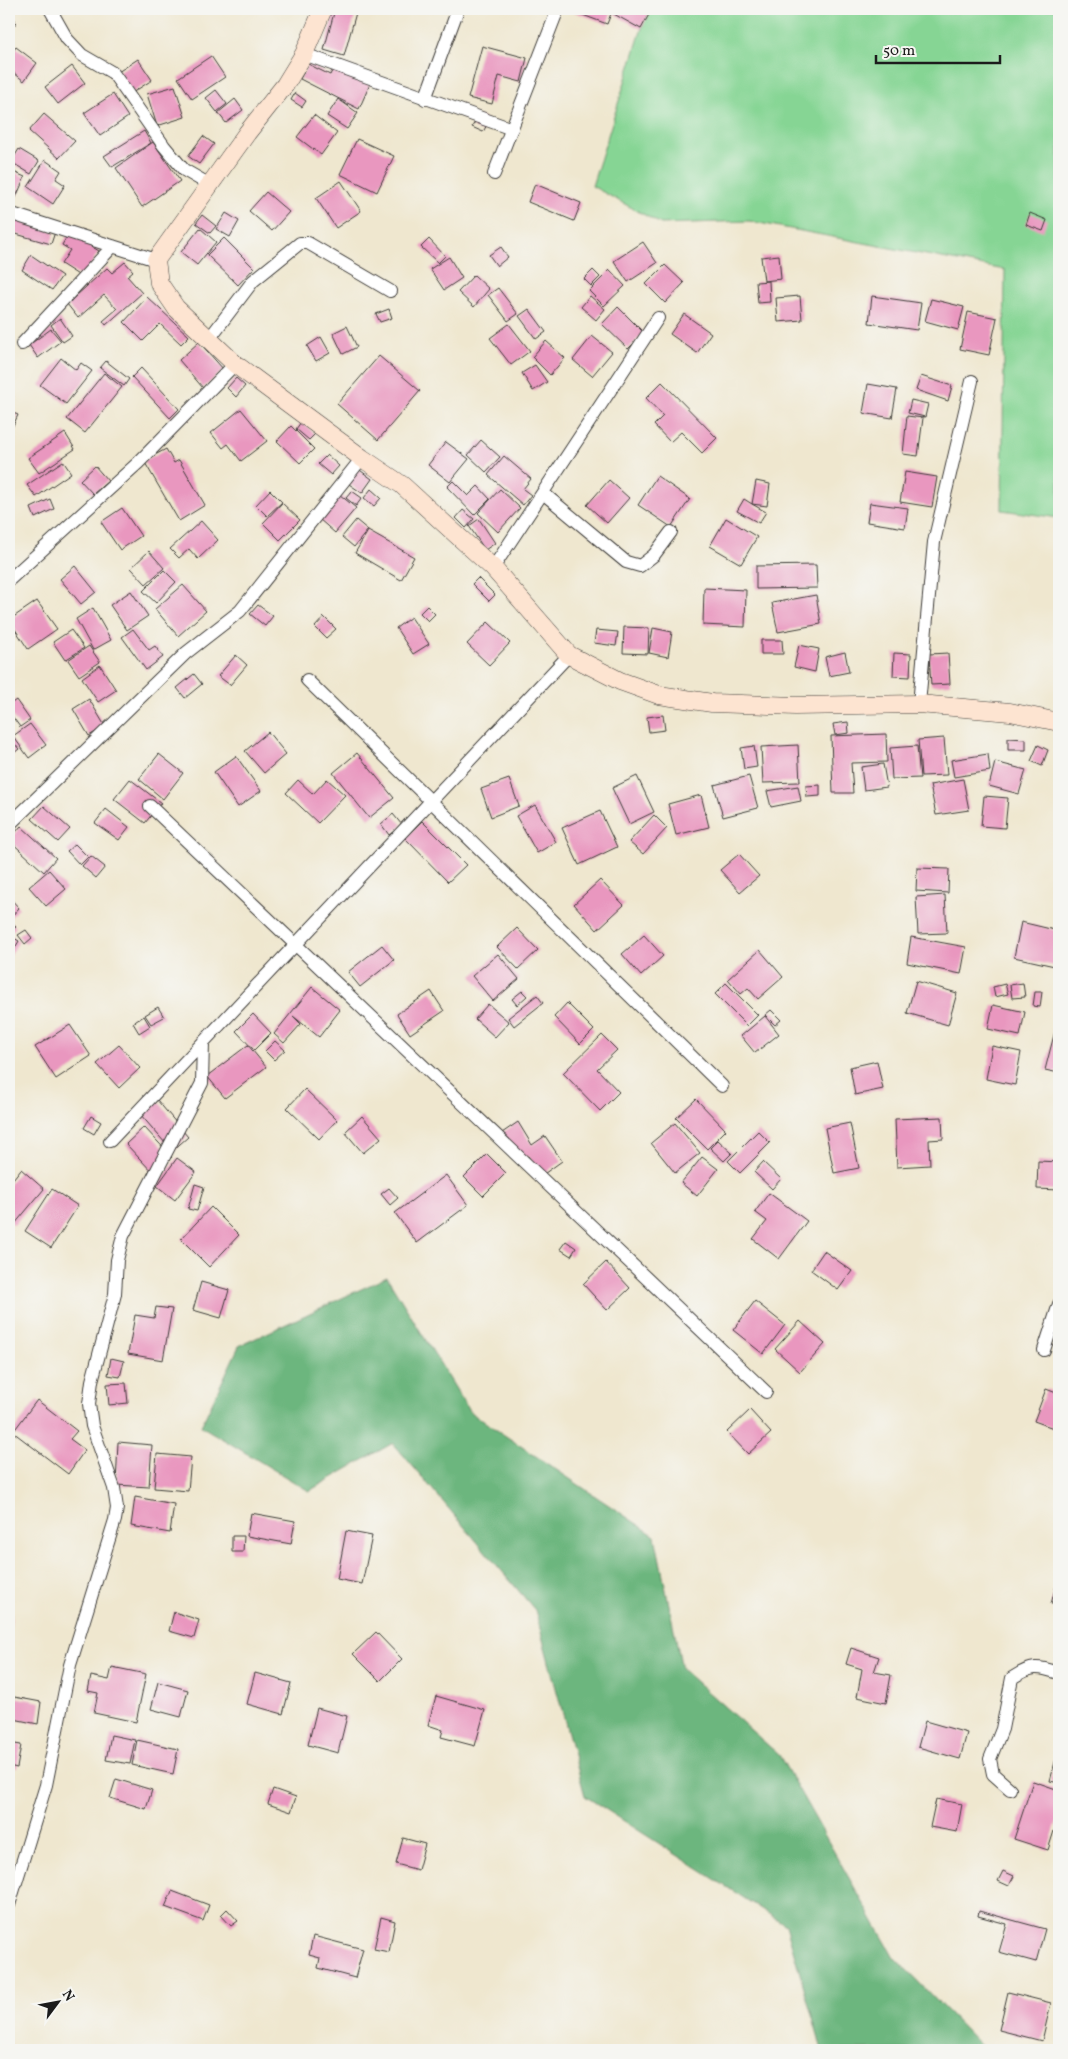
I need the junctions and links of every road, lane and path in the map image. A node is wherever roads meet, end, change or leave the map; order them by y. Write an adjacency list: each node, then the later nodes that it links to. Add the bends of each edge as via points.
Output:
1 (50, 9): 9 (street, via 67,40 82,55 113,72 184,170)
2 (323, 9): 5 (street)
3 (458, 9): 6 (street)
4 (558, 9): 7 (street)
5 (304, 54): 6 (street); 9 (street, via 285,85)
6 (425, 99): 7 (street)
7 (512, 129): 8 (street)
8 (494, 174)
9 (210, 185): 12 (street)
10 (9, 213): 11 (street)
11 (113, 246): 12 (street); 16 (street)
12 (156, 260): 15 (street, via 159,282 176,308)
13 (390, 291): 15 (street, via 308,243 300,243 253,281)
14 (658, 318): 20 (street)
15 (208, 339): 17 (street)
16 (22, 344)
17 (235, 364): 19 (street); 23 (street, via 138,463)
18 (972, 380): 26 (street, via 934,542)
19 (362, 458): 22 (street, via 402,485); 30 (street, via 240,611 186,653)
20 (543, 492): 21 (street, via 626,562 640,566 654,555); 22 (street)
21 (671, 532)
22 (493, 568): 24 (street)
23 (9, 580)
24 (569, 655): 26 (street, via 620,681 659,695 712,704); 28 (street)
25 (307, 680): 28 (street)
26 (919, 704): 27 (street, via 1010,712)
27 (1059, 722)
28 (432, 800): 31 (street); 33 (street)
29 (150, 806): 31 (street)
30 (9, 825)
31 (296, 943): 32 (street); 37 (street)
32 (203, 1042): 34 (street); 40 (street, via 202,1083 124,1236 117,1260 115,1294 89,1404 92,1426 114,1488 115,1520 70,1665 46,1785)
33 (722, 1086)
34 (110, 1141)
35 (1059, 1304): 36 (street)
36 (1044, 1350)
37 (766, 1392)
38 (1059, 1673): 39 (street, via 1041,1667 1026,1669 1012,1678 1002,1728 990,1759 993,1774)
39 (1010, 1789)
40 (9, 1905)

